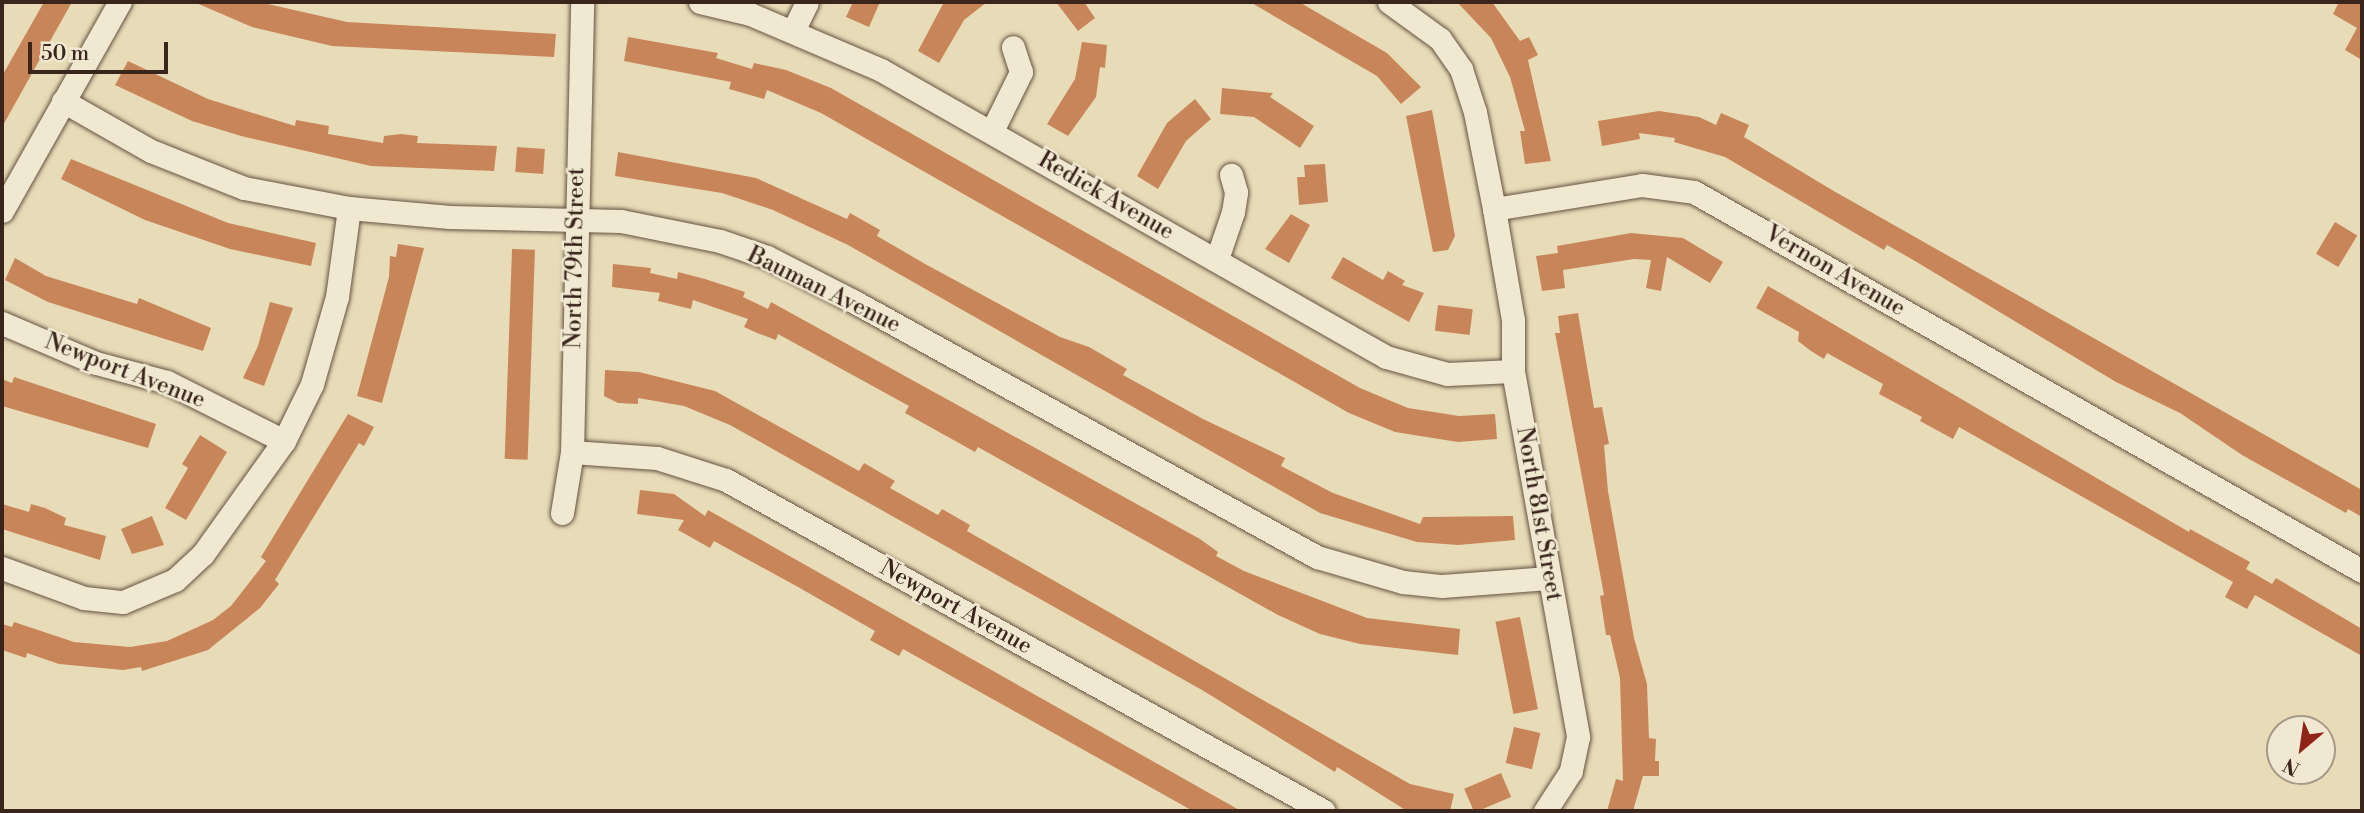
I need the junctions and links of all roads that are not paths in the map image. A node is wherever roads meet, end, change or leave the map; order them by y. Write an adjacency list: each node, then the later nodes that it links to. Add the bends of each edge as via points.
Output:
1 (120, 2): 8 (street)
2 (582, 2): 14 (street, North 79th Street)
3 (700, 2): 6 (street, Redick Avenue)
4 (807, 2): 6 (street)
5 (1389, 2): 12 (street, via 1440,39 1461,69 1475,112)
6 (793, 31): 9 (street, Redick Avenue, via 839,48)
7 (1013, 47): 9 (street, via 1021,72)
8 (63, 101): 11 (street, Bauman Avenue, via 106,129 198,172 244,188); 13 (street)
9 (992, 131): 15 (street, Redick Avenue)
10 (1231, 175): 15 (street, via 1236,192 1233,212)
11 (349, 208): 14 (street, Bauman Avenue); 18 (street, via 337,297 323,349)
12 (1494, 209): 17 (street, North 81st Street, via 1513,320); 22 (street, Vernon Avenue, via 1642,185 1693,192)
13 (2, 211)
14 (575, 220): 19 (street, North 79th Street); 23 (street, Bauman Avenue, via 621,221 683,232 767,257 1317,557 1396,581 1442,586)
15 (1217, 259): 17 (street, Redick Avenue, via 1385,357 1447,374)
16 (2, 323): 18 (street, Newport Avenue, via 96,363 167,382)
17 (1513, 372): 23 (street, North 81st Street)
18 (284, 441): 21 (street, via 203,554 175,580 123,602 84,598)
19 (572, 452): 20 (street, North 79th Street); 24 (street, Newport Avenue, via 657,458 726,480)
20 (562, 513)
21 (2, 568)
22 (2362, 570)
23 (1549, 578): 25 (street, North 81st Street, via 1569,666 1578,737 1571,771)
24 (1324, 811)
25 (1545, 811)

